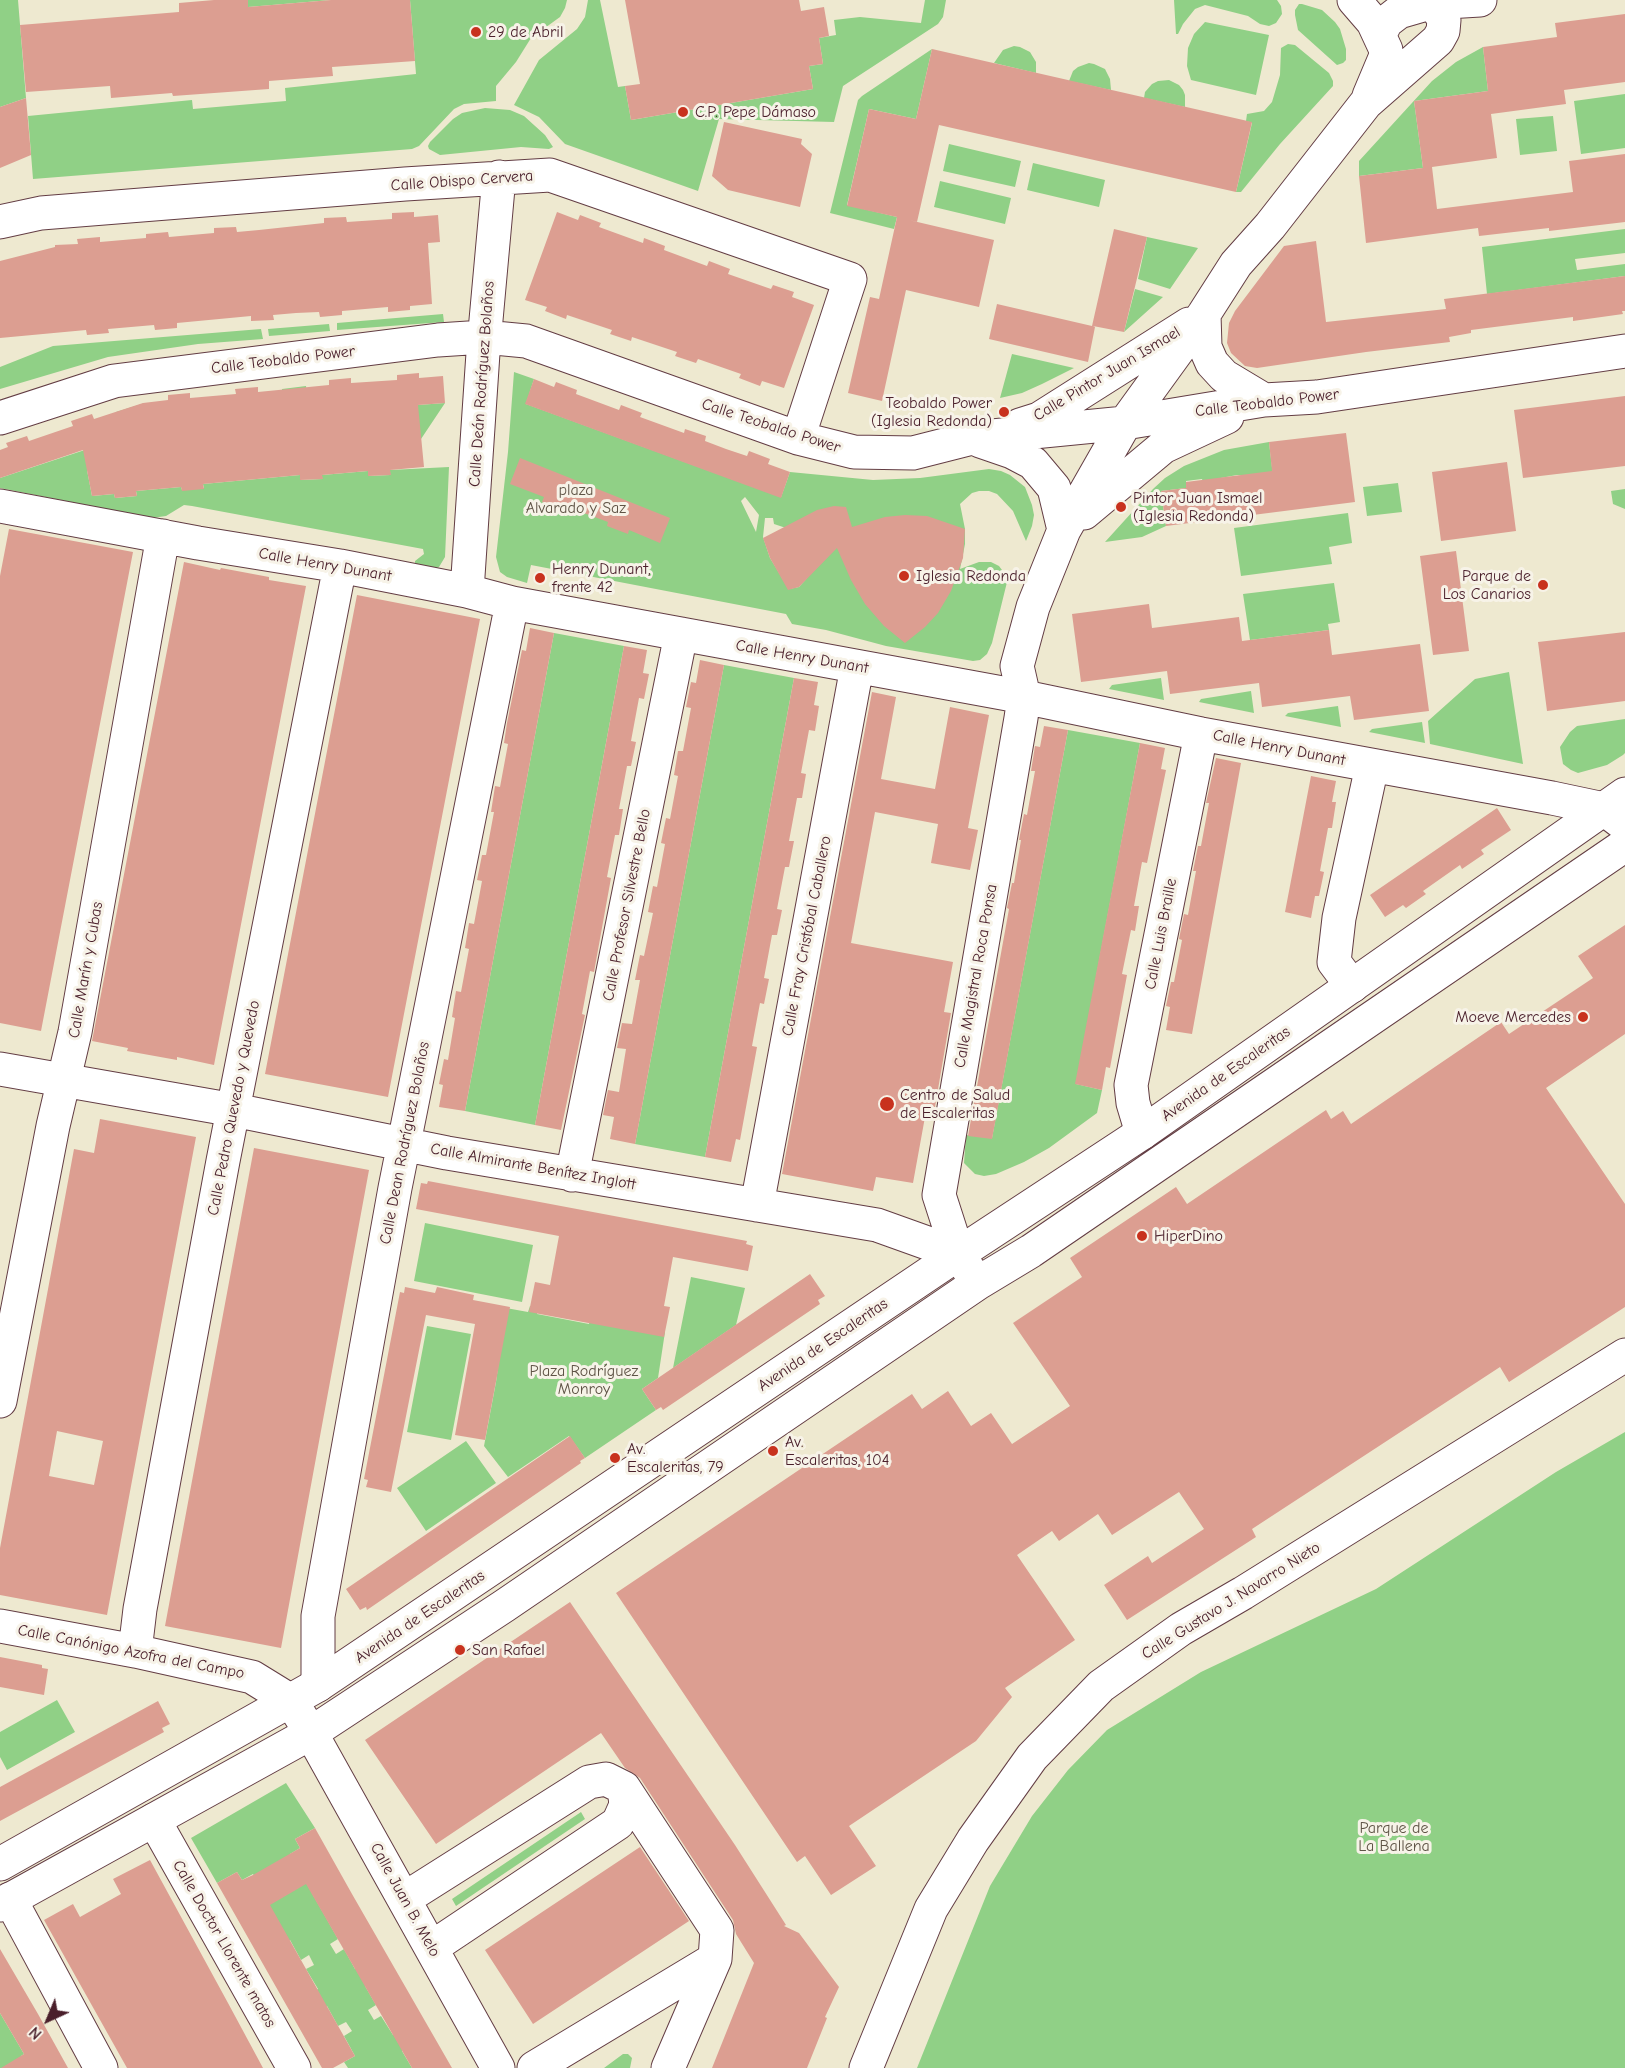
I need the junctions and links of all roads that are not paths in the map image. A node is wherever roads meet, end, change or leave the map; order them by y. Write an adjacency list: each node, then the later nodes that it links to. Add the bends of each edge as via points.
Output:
1 (1354, 0): 4 (street)
2 (1480, 0): 3 (street)
3 (1426, 2): 4 (street, via 1399,12 1386,22); 5 (street, Calle Pintor Juan Ismael, via 1444,20 1438,40)
4 (1380, 34): 5 (street, Calle Pintor Juan Ismael, via 1385,58)
5 (1366, 103): 8 (street, Calle Pintor Juan Ismael, via 1236,264)
6 (499, 177): 7 (street, Calle Obispo Cervera, via 40,213); 9 (street, Calle Deán Rodríguez Bolaños); 14 (street, Calle Obispo Cervera, via 550,175 850,279)
7 (0, 222)
8 (1204, 314): 11 (street, Calle Pintor Juan Ismael, via 1205,347 1212,363 1224,376); 13 (street, Calle Pintor Juan Ismael); 15 (street, Calle Pintor Juan Ismael, via 1039,419)
9 (484, 337): 12 (street, Calle Teobaldo Power, via 114,381); 14 (street, Calle Teobaldo Power, via 526,341); 20 (street, Calle Deán Rodríguez Bolaños)
10 (1625, 351): 11 (street, Calle Teobaldo Power, via 1317,397)
11 (1264, 400): 13 (street, Calle Teobaldo Power); 17 (street, Calle Pintor Juan Ismael, via 1163,447)
12 (0, 418)
13 (1125, 423): 15 (street, Calle Teobaldo Power); 17 (street, Calle Pintor Juan Ismael)
14 (798, 438): 15 (street, Calle Teobaldo Power, via 854,452 914,453)
15 (972, 438): 17 (street, via 1033,463 1054,488)
16 (0, 506): 18 (street, Calle Henry Dunant)
17 (1064, 530): 24 (street, Calle Pintor Juan Ismael, via 1033,608 1017,666)
18 (163, 537): 19 (street, Calle Henry Dunant); 31 (street, Calle Marín y Cubas)
19 (340, 566): 20 (street, Calle Henry Dunant); 32 (street, Calle Pedro Quevedo y Quevedo)
20 (467, 591): 21 (street, Calle Henry Dunant)
21 (512, 603): 22 (street, Calle Henry Dunant); 34 (street, Calle Dean Rodríguez Bolaños)
22 (681, 634): 23 (street, Calle Henry Dunant); 35 (street, Calle Profesor Silvestre Bello)
23 (857, 667): 24 (street, Calle Henry Dunant); 36 (street, Calle Fray Cristóbal Caballero)
24 (1024, 697): 25 (street, Calle Henry Dunant); 37 (street, Calle Magistral Roca Ponsa, via 939,1195)
25 (1201, 734): 26 (street, Calle Henry Dunant); 33 (street, Calle Luis Braille, via 1131,1085)
26 (1372, 766): 27 (street, Calle Henry Dunant); 29 (street, via 1339,918 1334,962)
27 (1618, 809): 29 (street, Avenida de Escaleritas)
28 (1625, 845): 38 (street, via 1031,1251)
29 (1352, 986): 33 (street, Avenida de Escaleritas)
30 (0, 1069): 31 (street, Calle Almirante Benítez Inglott)
31 (64, 1081): 32 (street, Calle Almirante Benítez Inglott); 40 (street, Calle Marín y Cubas)
32 (234, 1110): 34 (street, Calle Almirante Benítez Inglott); 42 (street, Calle Pedro Quevedo y Quevedo)
33 (1142, 1133): 37 (street, Avenida de Escaleritas)
34 (405, 1144): 35 (street, Calle Almirante Benítez Inglott); 43 (street, Calle Dean Rodríguez Bolaños)
35 (572, 1175): 36 (street, Calle Almirante Benítez Inglott)
36 (756, 1205): 37 (street, Calle Almirante Benítez Inglott, via 877,1225)
37 (958, 1254): 38 (street); 43 (street, Avenida de Escaleritas)
38 (978, 1283): 44 (street)
39 (1625, 1355): 57 (street, Calle Gustavo J. Navarro Nieto, via 1181,1629 1101,1686 1032,1757 973,1840 931,1909)
40 (0, 1401)
41 (0, 1626): 42 (street, Calle Canónigo Azofra del Campo)
42 (135, 1650): 43 (street, Calle Canónigo Azofra del Campo)
43 (305, 1693): 44 (street, Calle Juan B. Melo); 47 (street, Avenida de Escaleritas)
44 (311, 1733): 46 (street); 48 (street, Calle Juan B. Melo)
45 (624, 1788): 48 (street, via 606,1779 588,1782); 50 (street, via 626,1805 618,1823); 51 (street, via 717,1930)
46 (154, 1820): 49 (street); 53 (street, Calle Doctor Llorente matos)
47 (0, 1864)
48 (404, 1899): 50 (street, Calle Juan B. Melo)
49 (5, 1902): 52 (street)
50 (431, 1948): 54 (street, Calle Juan B. Melo)
51 (714, 1959): 55 (street); 56 (street)
52 (101, 2068)
53 (294, 2068)
54 (498, 2068)
55 (534, 2068)
56 (668, 2068)
57 (866, 2068)

